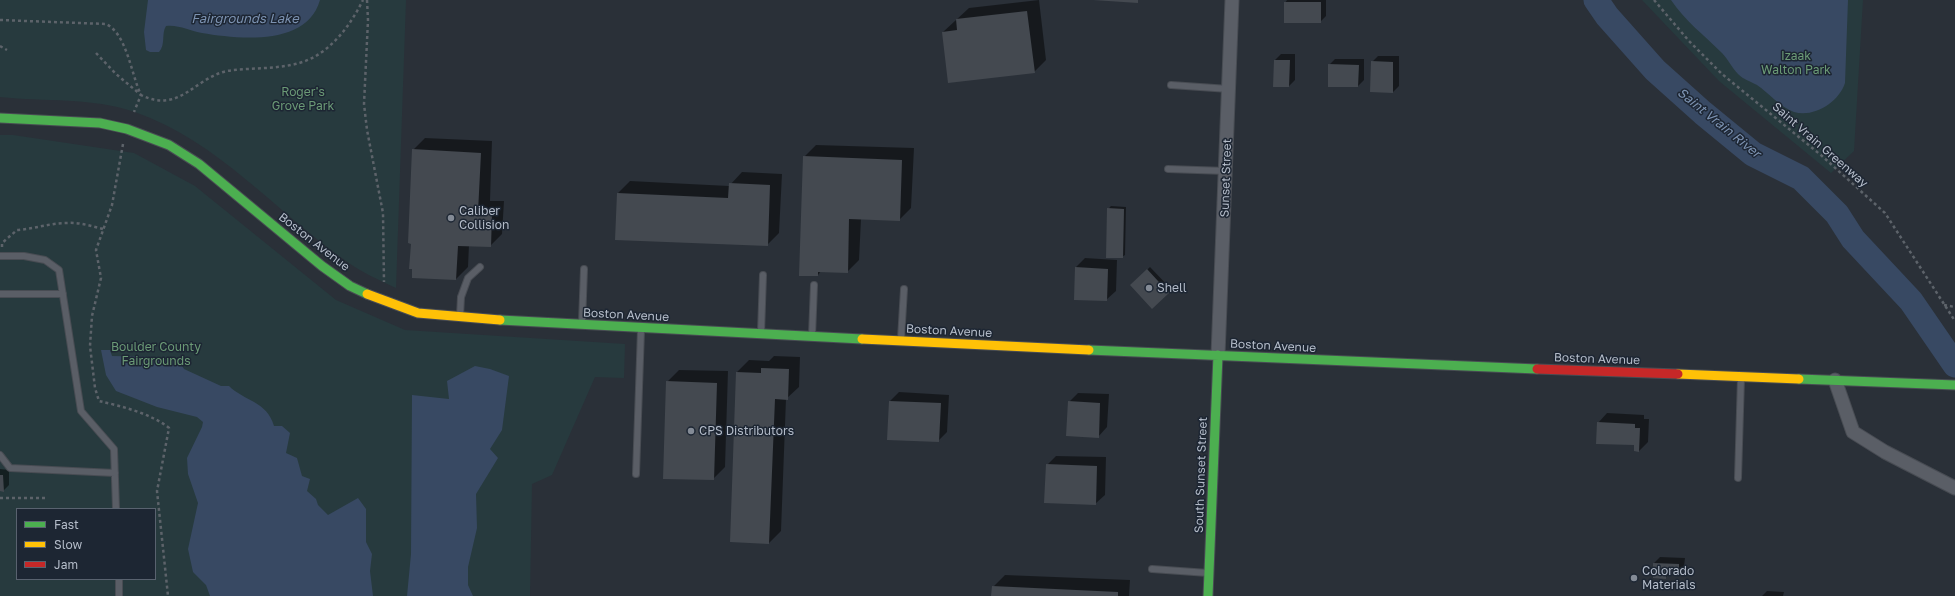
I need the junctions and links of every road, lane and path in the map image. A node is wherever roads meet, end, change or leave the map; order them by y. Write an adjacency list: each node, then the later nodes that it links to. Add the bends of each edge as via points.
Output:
1 (363, 0): 11 (path, via 338,39 321,53 304,61 271,68 226,72 171,100)
2 (367, 0): 22 (path, via 364,104 383,213)
3 (1232, 0): 10 (street, Sunset Street)
4 (1654, 0): 27 (path, Saint Vrain Greenway, via 1722,74 1822,156 1885,213)
5 (0, 20): 11 (path, via 106,24 114,28 121,38)
6 (0, 46): 7 (path)
7 (7, 50)
8 (96, 53): 11 (path)
9 (1171, 85): 10 (lane)
10 (1229, 89): 16 (street, Sunset Street)
11 (141, 95): 12 (path)
12 (134, 112)
13 (0, 118): 29 (street, Boston Avenue, via 100,124 127,129 169,145 199,164 322,266 350,286 383,301 418,312)
14 (123, 144): 17 (path, via 112,205)
15 (1168, 169): 16 (lane)
16 (1226, 171): 36 (street, Sunset Street)
17 (103, 230): 18 (path, via 78,223 17,230 2,243); 52 (path, via 96,250 100,278 92,316 90,346 96,388 99,401 162,422 169,428 157,491)
18 (0, 256): 26 (lane, via 24,256 46,260 59,270)
19 (480, 267): 29 (lane, via 468,278)
20 (584, 268): 31 (lane)
21 (763, 275): 33 (lane)
22 (384, 282)
23 (814, 285): 34 (lane)
24 (904, 289): 35 (lane)
25 (0, 294): 26 (lane)
26 (63, 294): 41 (lane, via 81,411 114,449)
27 (1944, 305): 28 (path); 30 (path, Saint Vrain Greenway)
28 (1955, 307)
29 (459, 318): 31 (street, Boston Avenue)
30 (1955, 321)
31 (582, 325): 32 (street, Boston Avenue)
32 (641, 328): 33 (street, Boston Avenue); 42 (lane)
33 (761, 334): 34 (street, Boston Avenue)
34 (812, 337): 35 (street, Boston Avenue)
35 (901, 341): 36 (street, Boston Avenue)
36 (1218, 355): 37 (street, Boston Avenue); 49 (street, South Sunset Street)
37 (1741, 377): 38 (street, Boston Avenue); 43 (lane)
38 (1835, 380): 39 (street, Boston Avenue); 44 (street, via 1853,432)
39 (1955, 385)
40 (0, 456): 41 (lane, via 10,468)
41 (114, 473): 47 (lane)
42 (636, 474)
43 (1738, 478)
44 (1955, 488)
45 (0, 498): 46 (path)
46 (47, 498)
47 (116, 508)
48 (1152, 569): 49 (lane)
49 (1209, 573): 53 (street, South Sunset Street)
50 (118, 580): 51 (lane)
51 (119, 596)
52 (168, 596)
53 (1208, 596)

